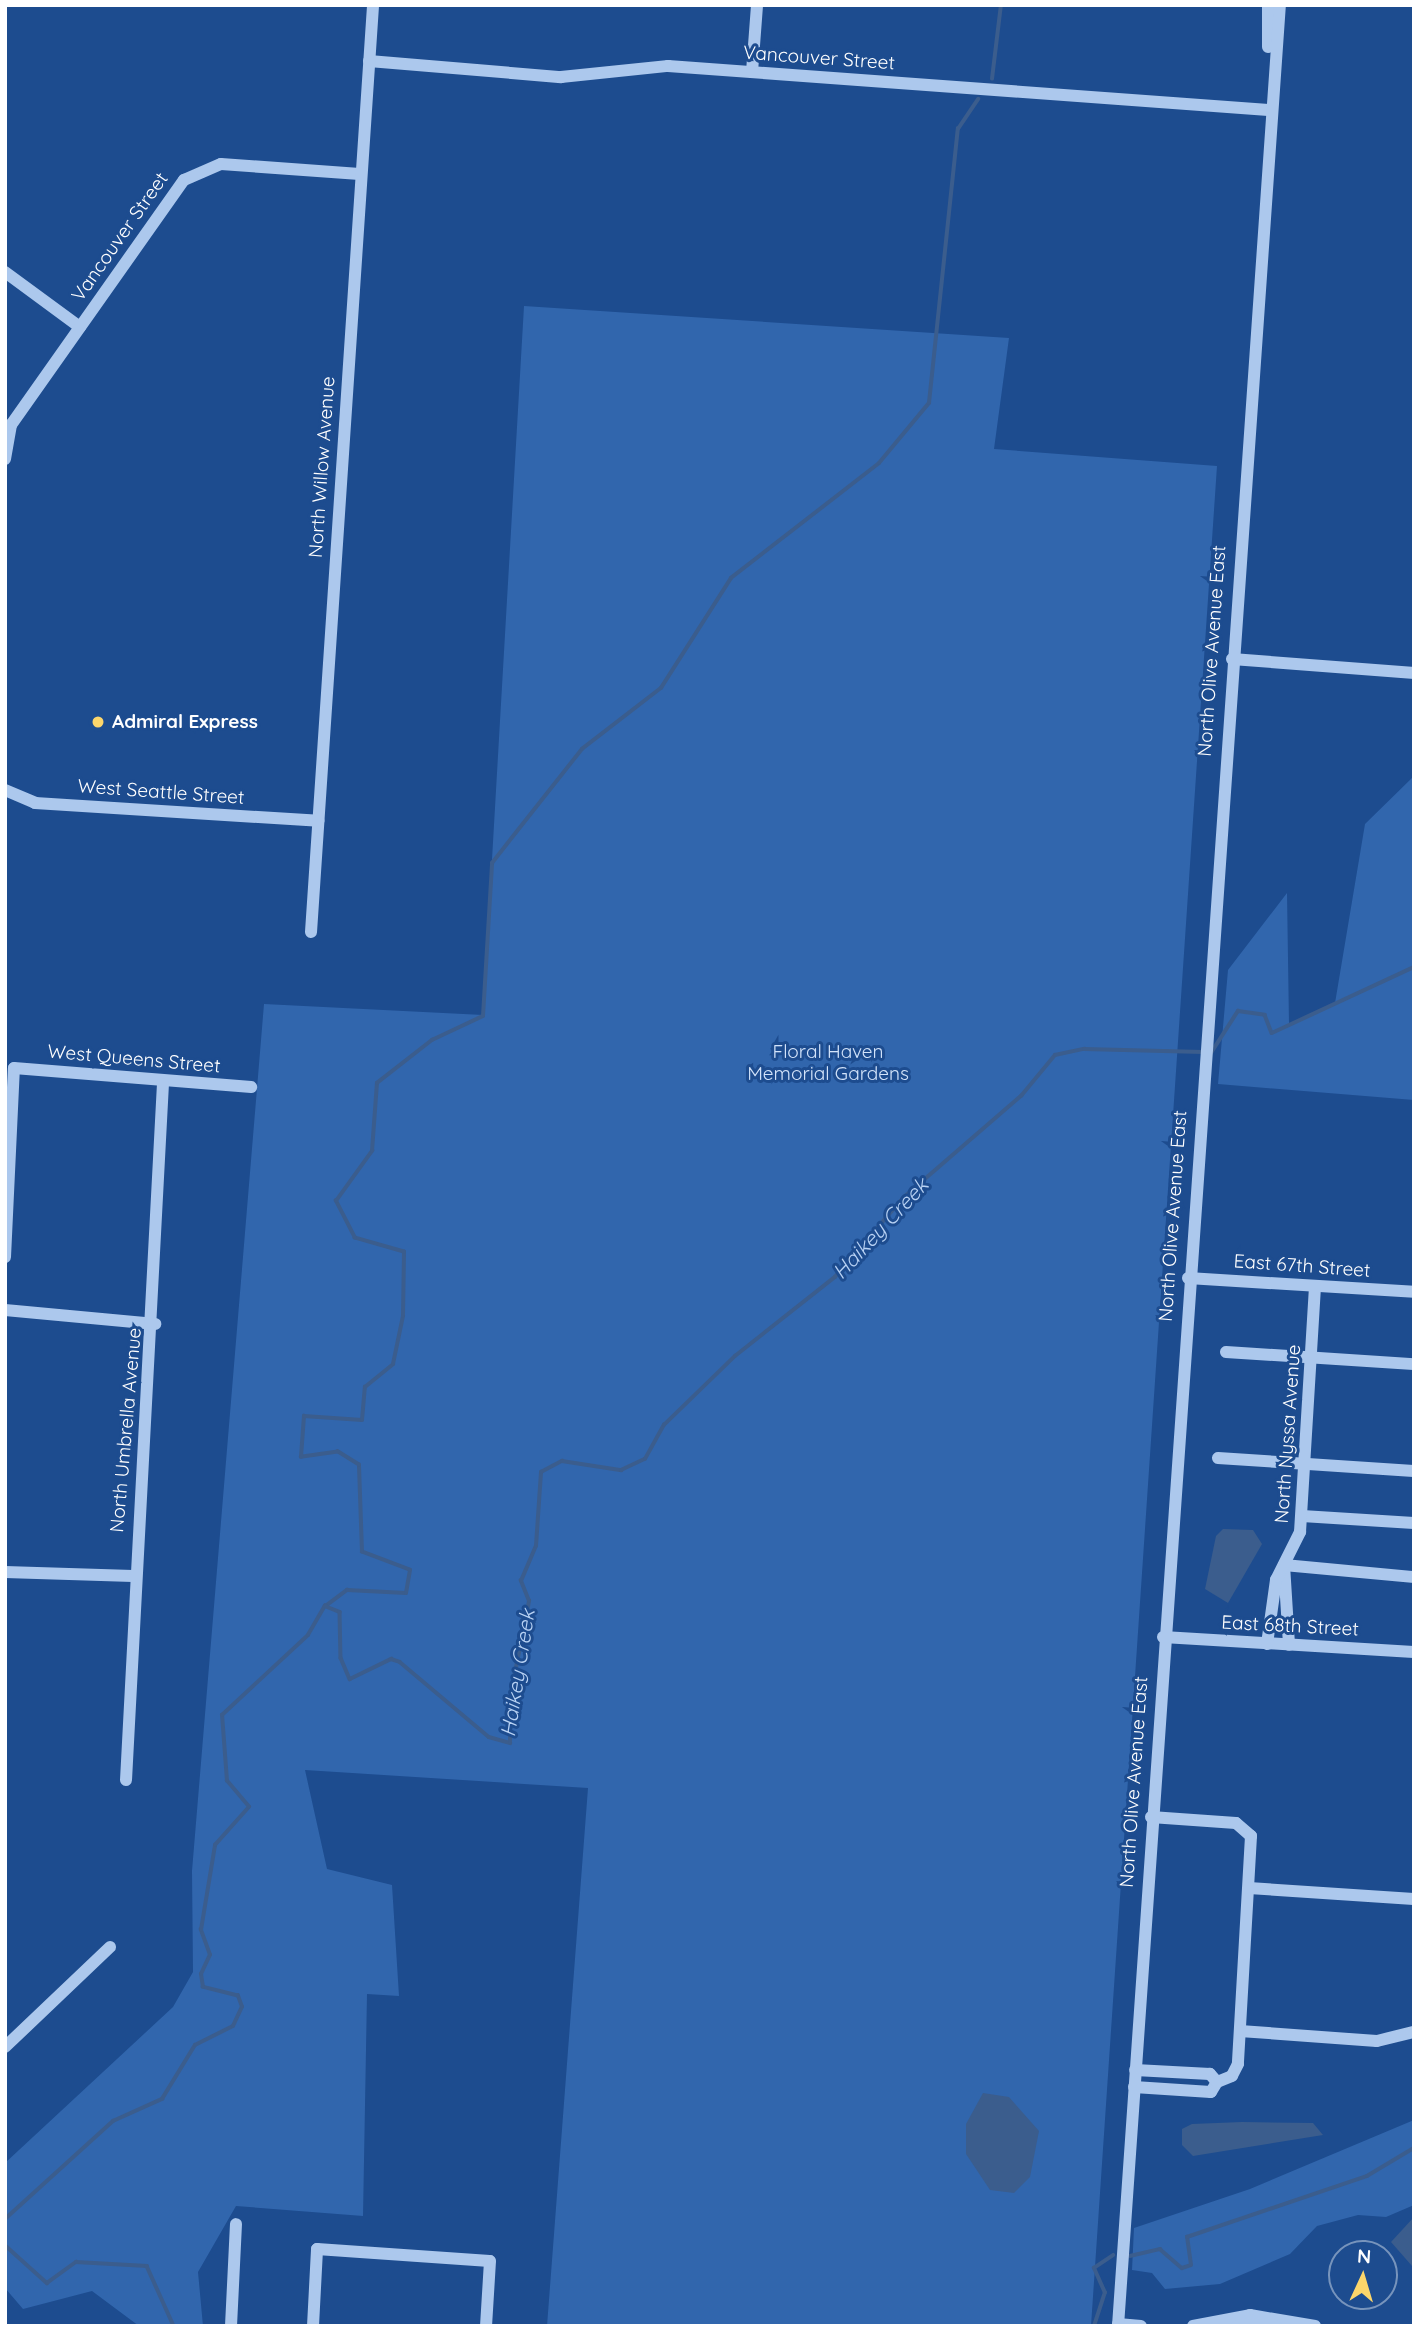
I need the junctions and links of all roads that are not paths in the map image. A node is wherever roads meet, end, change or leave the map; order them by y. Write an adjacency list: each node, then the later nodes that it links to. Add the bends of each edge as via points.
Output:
1 (373, 5): 5 (street, North Willow Avenue)
2 (757, 5): 6 (street)
3 (1268, 5): 7 (street, North Olive Avenue East)
4 (1280, 5): 7 (street, North Olive Avenue East)
5 (369, 61): 6 (street, Vancouver Street, via 540,76 644,65); 8 (street, North Willow Avenue)
6 (752, 72): 7 (street, Vancouver Street)
7 (1268, 110): 12 (street, North Olive Avenue East)
8 (360, 174): 10 (street, Vancouver Street, via 221,164 200,169 173,190); 15 (street, North Willow Avenue)
9 (5, 272): 10 (street)
10 (80, 327): 11 (street, Vancouver Street, via 11,425)
11 (5, 459)
12 (1232, 659): 13 (street); 20 (street, North Olive Avenue East)
13 (1414, 673)
14 (5, 790): 15 (street, West Seattle Street, via 35,803)
15 (318, 821): 16 (street, North Willow Avenue)
16 (311, 932)
17 (163, 1084): 18 (street, West Queens Street); 19 (street, West Queens Street, via 14,1068); 24 (street, North Umbrella Avenue)
18 (251, 1087)
19 (5, 1257)
20 (1188, 1278): 21 (street, East 67th Street); 37 (street, North Olive Avenue East)
21 (1315, 1286): 22 (street, East 67th Street); 26 (street, North Nyssa Avenue)
22 (1414, 1292)
23 (5, 1310): 24 (street)
24 (155, 1324): 35 (street, North Umbrella Avenue)
25 (1226, 1352): 26 (street)
26 (1313, 1358): 27 (street); 29 (street, North Nyssa Avenue)
27 (1414, 1364)
28 (1218, 1458): 29 (street)
29 (1305, 1464): 30 (street); 31 (street, North Nyssa Avenue)
30 (1414, 1471)
31 (1302, 1516): 32 (street); 33 (street, North Nyssa Avenue)
32 (1414, 1523)
33 (1284, 1565): 36 (street); 38 (street, North Nyssa Avenue); 39 (street, North Nyssa Avenue)
34 (5, 1572): 35 (street)
35 (134, 1576): 41 (street, North Umbrella Avenue)
36 (1414, 1577)
37 (1163, 1637): 38 (street, East 68th Street); 42 (street, North Olive Avenue East)
38 (1267, 1644): 39 (street, East 68th Street)
39 (1289, 1645): 40 (street, East 68th Street)
40 (1414, 1652)
41 (126, 1780)
42 (1151, 1816): 43 (street, via 1247,1828); 49 (street, North Olive Avenue East)
43 (1249, 1888): 44 (street); 46 (street)
44 (1414, 1899)
45 (110, 1947): 48 (street)
46 (1240, 2031): 47 (street, via 1377,2041); 51 (street, via 1236,2072)
47 (1414, 2032)
48 (5, 2047)
49 (1135, 2070): 50 (street); 52 (street, North Olive Avenue East)
50 (1186, 2073): 51 (street, via 1210,2074); 53 (street)
51 (1217, 2082): 53 (street, via 1211,2092)
52 (1134, 2087): 53 (street); 55 (street, North Olive Avenue East)
53 (1185, 2090)
54 (236, 2224): 56 (street)
55 (1118, 2325): 59 (street)
56 (231, 2326)
57 (313, 2326): 58 (street, via 317,2249 490,2261)
58 (486, 2326)
59 (1140, 2326)
60 (1193, 2326): 63 (street, via 1250,2315)
61 (1237, 2326): 62 (street)
62 (1276, 2326)
63 (1315, 2326)

